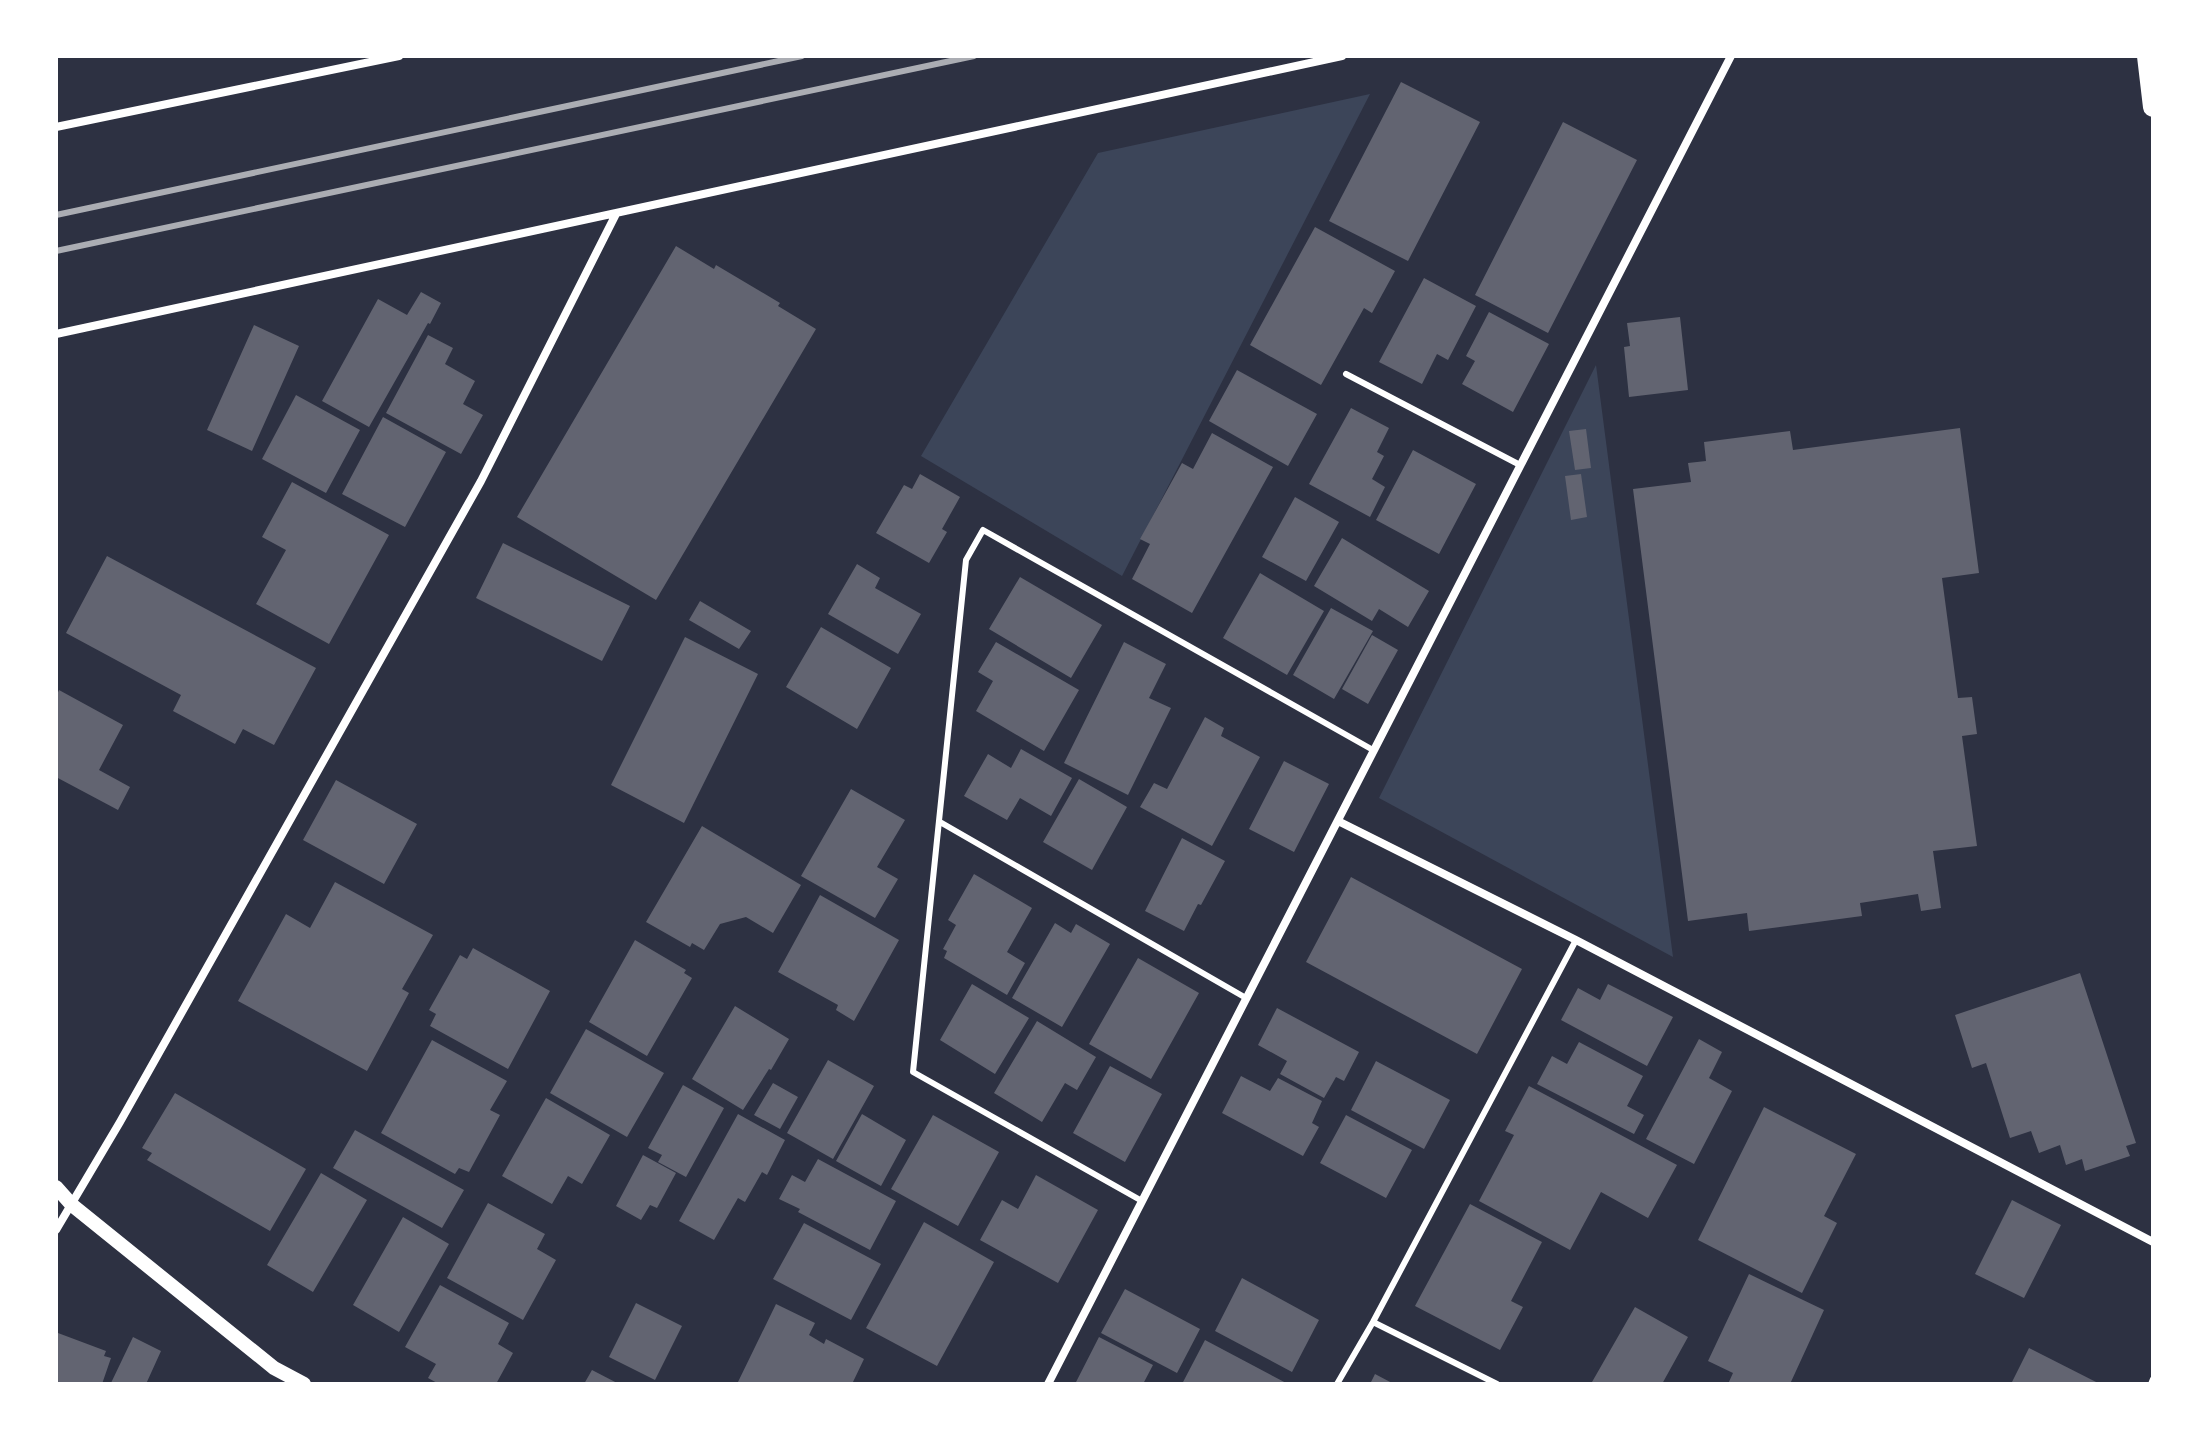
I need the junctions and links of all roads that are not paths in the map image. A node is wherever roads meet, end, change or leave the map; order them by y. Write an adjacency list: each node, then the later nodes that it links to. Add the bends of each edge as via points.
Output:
1 (399, 56): 6 (street)
2 (1342, 56): 7 (street)
3 (1731, 56): 10 (street)
4 (2147, 56): 5 (main road)
5 (2153, 107)
6 (56, 127)
7 (616, 214): 8 (street); 18 (street, via 481,481)
8 (56, 334)
9 (1346, 374): 10 (lane)
10 (1520, 465): 11 (street)
11 (1373, 750): 12 (street); 13 (lane, via 983,530 966,560)
12 (1338, 821): 14 (street); 15 (street)
13 (940, 822): 15 (lane); 17 (lane, via 913,1072)
14 (1576, 940): 20 (street); 21 (lane)
15 (1246, 998): 17 (street)
16 (56, 1187): 18 (street)
17 (1142, 1201): 23 (street)
18 (72, 1205): 19 (street); 22 (street, via 274,1368)
19 (56, 1230)
20 (2153, 1242)
21 (1373, 1322): 24 (lane); 25 (lane)
22 (304, 1384)
23 (1048, 1384)
24 (1337, 1384)
25 (1497, 1384)

